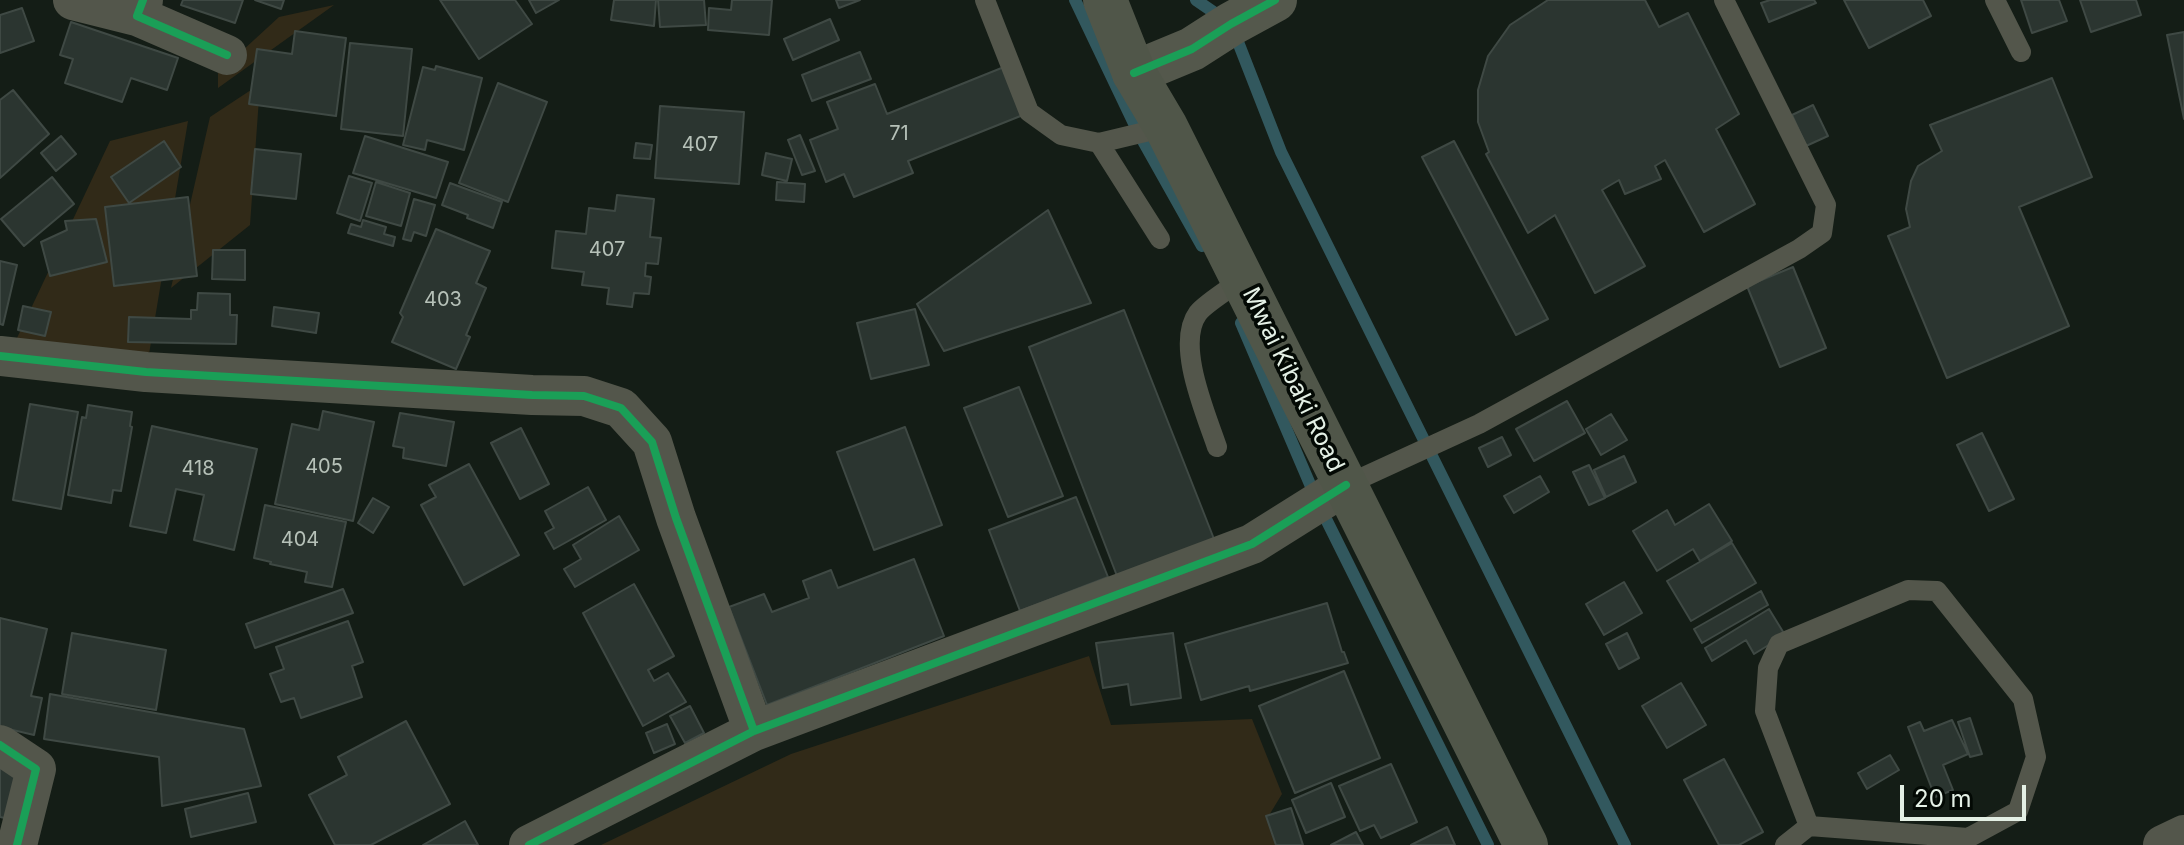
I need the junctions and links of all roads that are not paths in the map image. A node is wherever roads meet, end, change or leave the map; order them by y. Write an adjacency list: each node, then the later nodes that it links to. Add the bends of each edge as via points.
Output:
1 (73, 0): 7 (street)
2 (985, 0): 12 (lane, via 1029,112 1061,135)
3 (1105, 0): 10 (main road, Mwai Kibaki Road)
4 (1275, 0): 10 (street, via 1192,49)
5 (1724, 0): 17 (lane, via 1826,205 1822,233 1479,424)
6 (1995, 0): 8 (lane)
7 (140, 8): 9 (street)
8 (2021, 52)
9 (227, 55)
10 (1134, 73): 11 (main road, Mwai Kibaki Road)
11 (1166, 127): 12 (lane); 14 (main road, Mwai Kibaki Road)
12 (1099, 143): 13 (lane)
13 (1160, 239)
14 (1243, 279): 16 (lane, via 1198,313 1189,333 1195,384); 17 (main road, Mwai Kibaki Road)
15 (0, 356): 18 (street, via 146,372 584,396 621,408 652,442)
16 (1217, 447)
17 (1346, 485): 18 (street, via 1252,544); 24 (main road, Mwai Kibaki Road)
18 (754, 731): 23 (street)
19 (0, 745): 22 (street, via 36,769)
20 (1809, 826): 20 (lane, via 1765,711 1768,668 1779,644 1908,590 1937,591 2023,699 2036,757 2018,811 1968,838); 25 (lane)
21 (2184, 835): 26 (street)
22 (17, 845)
23 (529, 845)
24 (1526, 845)
25 (1785, 845)
26 (2163, 845)

